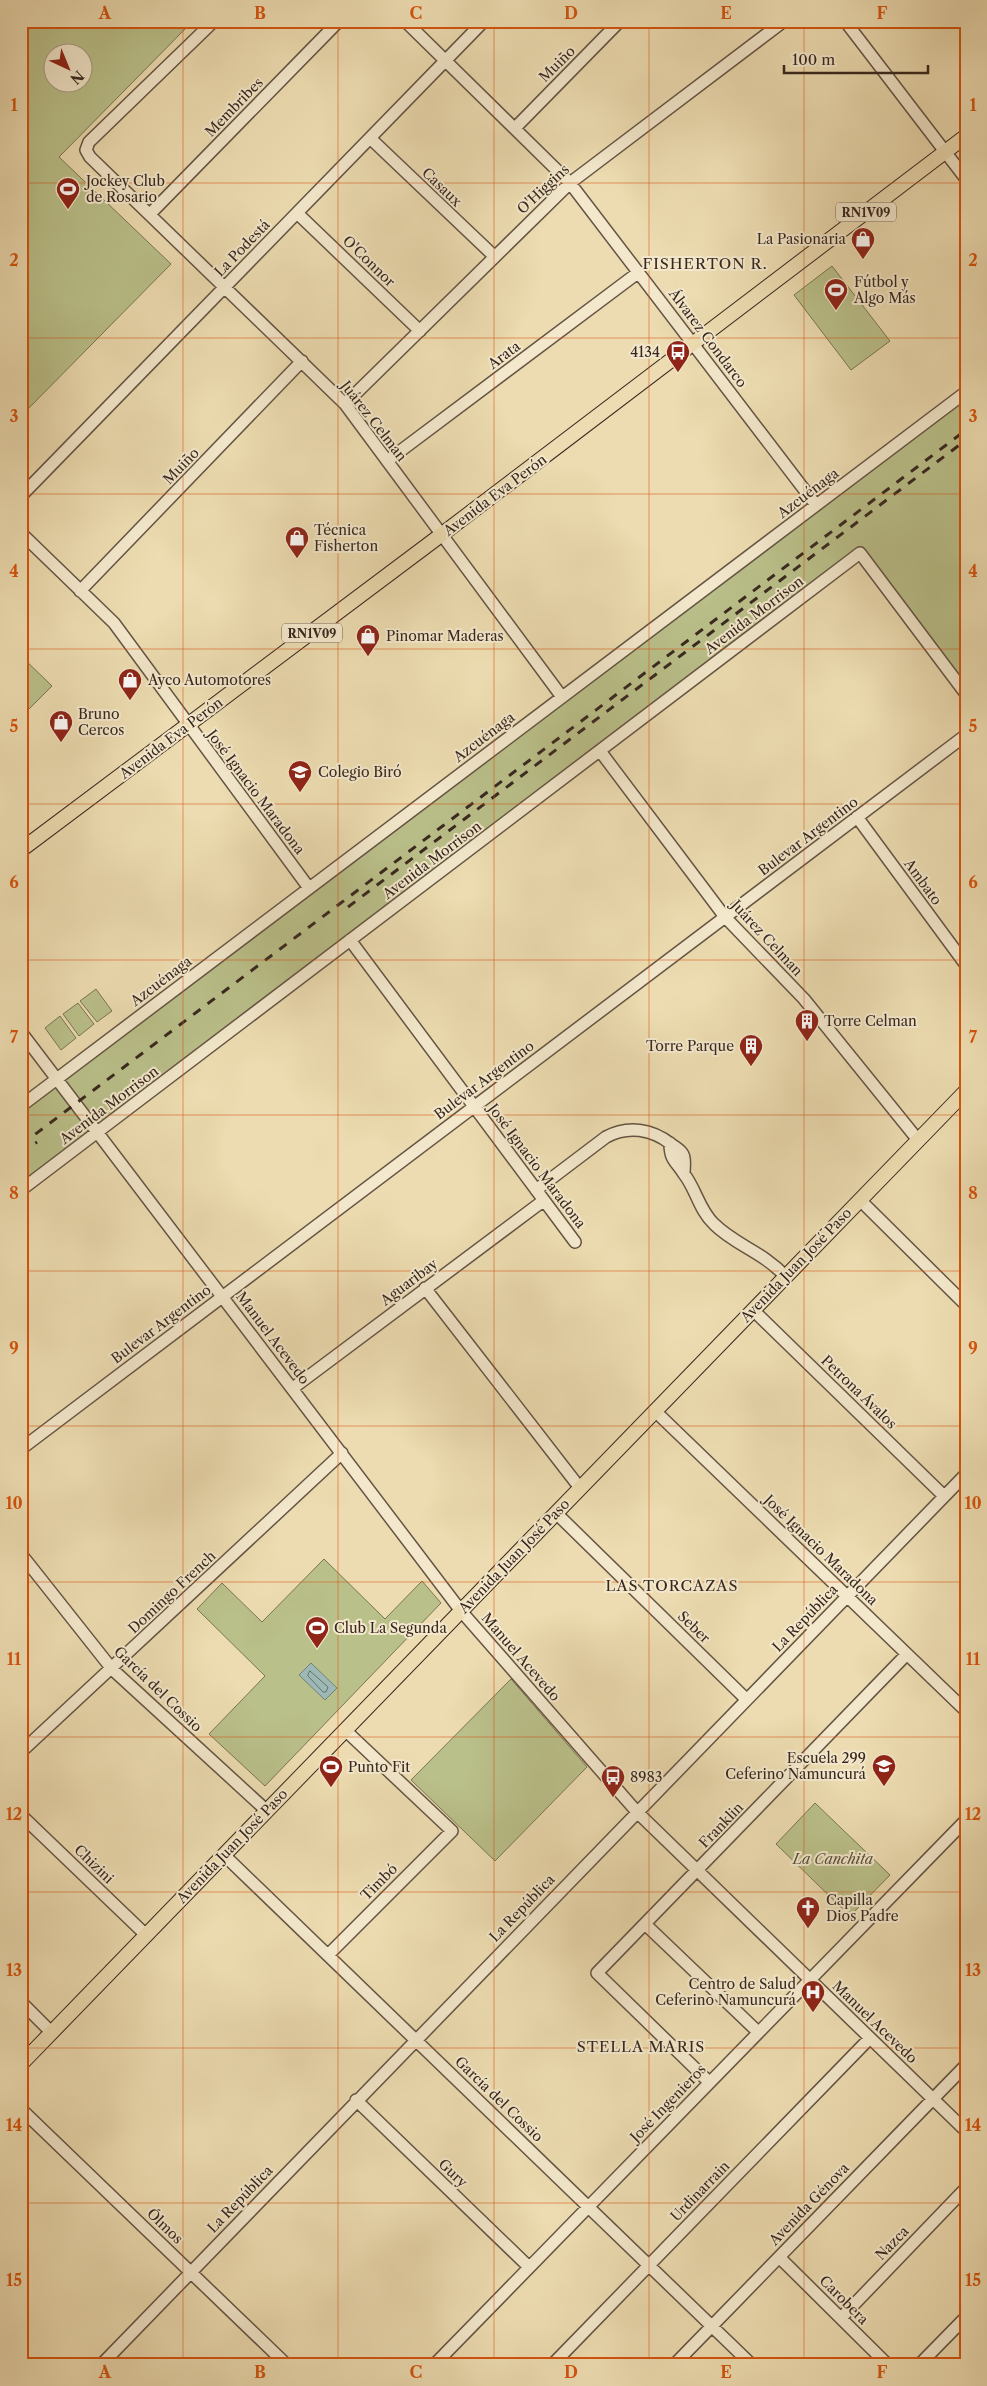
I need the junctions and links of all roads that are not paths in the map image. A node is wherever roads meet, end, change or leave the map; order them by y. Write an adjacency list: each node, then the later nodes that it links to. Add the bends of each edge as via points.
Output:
1 (339, 21): 16 (street, Membribes)
2 (405, 21): 8 (street, Álvarez Condarco)
3 (484, 21): 8 (street, La Podestá)
4 (620, 21): 9 (street, Muiño)
5 (784, 21): 14 (street, O'Higgins)
6 (845, 21): 12 (street)
7 (211, 22): 16 (street, Juárez Celman, via 89,142 86,150)
8 (446, 61): 9 (street, Álvarez Condarco); 11 (street, La Podestá)
9 (515, 128): 14 (street, Álvarez Condarco)
10 (966, 136): 12 (main road, Avenida Eva Perón / RN1V09)
11 (370, 138): 15 (street, La Podestá); 17 (street, Casaux)
12 (945, 151): 13 (street); 21 (main road, Avenida Eva Perón / RN1V09)
13 (966, 179)
14 (570, 183): 17 (street, O'Higgins); 18 (street, Álvarez Condarco)
15 (297, 213): 19 (street, La Podestá); 20 (street, O'Connor)
16 (150, 214): 19 (street, Juárez Celman)
17 (494, 256): 20 (street, O'Higgins)
18 (639, 272): 21 (street, Álvarez Condarco); 25 (street, Arata)
19 (224, 288): 22 (street, Juárez Celman); 26 (street, La Podestá)
20 (420, 331): 24 (street, O'Higgins)
21 (693, 343): 27 (street, Álvarez Condarco); 29 (main road, Avenida Eva Perón / RN1V09)
22 (302, 361): 24 (street, Juárez Celman); 30 (street, Muiño)
23 (966, 392): 27 (street, Azcuénaga)
24 (345, 404): 25 (street, Juárez Celman)
25 (387, 461): 29 (street, Juárez Celman)
26 (21, 496)
27 (816, 505): 32 (street, Azcuénaga)
28 (21, 533): 30 (street, José Ignacio Maradona)
29 (441, 535): 32 (street, Juárez Celman); 33 (main road, Avenida Eva Perón / RN1V09)
30 (80, 591): 33 (street, José Ignacio Maradona, via 114,624)
31 (966, 694): 35 (street, Avenida Morrison, via 860,553)
32 (562, 697): 38 (street, Azcuénaga)
33 (188, 726): 37 (main road, Avenida Eva Perón / RN1V09); 38 (street, José Ignacio Maradona)
34 (966, 735): 36 (street, Bulevar Argentino)
35 (600, 751): 39 (street, Juárez Celman); 40 (street, Avenida Morrison)
36 (857, 817): 39 (street, Bulevar Argentino); 41 (street, Ambato)
37 (21, 850)
38 (310, 888): 43 (street, Azcuénaga)
39 (725, 917): 46 (street, Bulevar Argentino); 48 (street, Juárez Celman, via 804,999)
40 (350, 940): 46 (street, José Ignacio Maradona); 47 (street, Avenida Morrison)
41 (966, 965)
42 (21, 1032): 43 (street, Manuel Acevedo)
43 (57, 1079): 45 (street, Azcuénaga); 47 (street, Manuel Acevedo)
44 (966, 1091): 48 (main road, Avenida Juan José Paso)
45 (21, 1106)
46 (474, 1107): 50 (street, José Ignacio Maradona); 56 (street, Bulevar Argentino)
47 (98, 1132): 49 (street, Avenida Morrison); 56 (street, Manuel Acevedo)
48 (918, 1140): 51 (main road, Avenida Juan José Paso)
49 (21, 1190)
50 (536, 1190): 52 (street, José Ignacio Maradona); 54 (street, via 617,1131 656,1134 678,1148 684,1158 684,1173 707,1217 768,1259)
51 (860, 1200): 54 (main road, Avenida Juan José Paso); 57 (street)
52 (544, 1201): 53 (street, José Ignacio Maradona); 55 (street, Aguaribay)
53 (575, 1242)
54 (785, 1276): 58 (main road, Avenida Juan José Paso)
55 (426, 1288): 59 (street, Aguaribay); 64 (street)
56 (223, 1296): 59 (street, Manuel Acevedo); 61 (street, Bulevar Argentino)
57 (966, 1305)
58 (753, 1310): 60 (main road, Avenida Juan José Paso); 65 (street, Petrona Ávalos)
59 (293, 1388): 62 (street, Manuel Acevedo)
60 (655, 1410): 64 (main road, Avenida Juan José Paso); 68 (street, José Ignacio Maradona)
61 (21, 1449)
62 (342, 1453): 69 (street, Manuel Acevedo); 71 (street, Domingo French)
63 (966, 1474): 65 (street, La República)
64 (580, 1488): 66 (main road, Avenida Juan José Paso)
65 (944, 1496): 68 (street, La República)
66 (556, 1513): 69 (main road, Avenida Juan José Paso); 72 (street, Seber)
67 (21, 1554): 71 (street, García del Cossio)
68 (847, 1596): 70 (street, José Ignacio Maradona); 72 (street, La República)
69 (461, 1611): 74 (main road, Avenida Juan José Paso); 77 (street, Manuel Acevedo)
70 (907, 1654): 73 (street, José Ignacio Maradona); 81 (street, Franklin)
71 (112, 1669): 75 (street, Domingo French); 76 (street, García del Cossio)
72 (746, 1699): 77 (street, La República)
73 (966, 1711)
74 (345, 1730): 76 (main road, Avenida Juan José Paso); 84 (street, Timbó, via 452,1831)
75 (21, 1752)
76 (267, 1811): 80 (main road, Avenida Juan José Paso)
77 (637, 1812): 81 (street, Manuel Acevedo); 90 (street, La República)
78 (21, 1815): 83 (street, Chizini)
79 (966, 1820): 85 (street, José Ingenieros)
80 (224, 1855): 83 (main road, Avenida Juan José Paso); 84 (street, García del Cossio)
81 (697, 1870): 82 (street, Franklin); 85 (street, Manuel Acevedo)
82 (645, 1924): 87 (street); 93 (street, Franklin, via 597,1973)
83 (146, 1935): 88 (main road, Avenida Juan José Paso)
84 (328, 1955): 90 (street, García del Cossio)
85 (809, 1978): 87 (street, José Ingenieros); 89 (street, Manuel Acevedo)
86 (21, 2002): 88 (street)
87 (757, 2031): 93 (street, José Ingenieros)
88 (52, 2032): 91 (main road, Avenida Juan José Paso)
89 (870, 2038): 94 (street, Manuel Acevedo); 101 (street, Urdinarrain)
90 (416, 2040): 95 (street, La República); 99 (street, García del Cossio)
91 (21, 2064)
92 (966, 2065): 94 (street, Avenida Génova)
93 (709, 2082): 99 (street, José Ingenieros)
94 (933, 2099): 97 (street, Manuel Acevedo); 100 (street, Avenida Génova)
95 (356, 2100): 102 (street, Gury); 103 (street, La República)
96 (21, 2108): 103 (street, Ólmos)
97 (966, 2131)
98 (966, 2188): 105 (street, Nazca)
99 (588, 2206): 101 (street, García del Cossio); 102 (street, José Ingenieros)
100 (779, 2257): 105 (street, Carobera); 106 (street, Avenida Génova)
101 (649, 2265): 106 (street, García del Cossio); 110 (street, Urdinarrain)
102 (530, 2267): 109 (street, José Ingenieros)
103 (190, 2271): 107 (street, La República); 108 (street, Ólmos)
104 (966, 2317): 114 (street)
105 (841, 2318): 113 (street, Carobera)
106 (712, 2326): 111 (street, Avenida Génova); 112 (street, García del Cossio)
107 (101, 2365)
108 (287, 2365)
109 (434, 2365)
110 (552, 2365)
111 (674, 2365)
112 (752, 2365)
113 (888, 2365)
114 (919, 2365)

